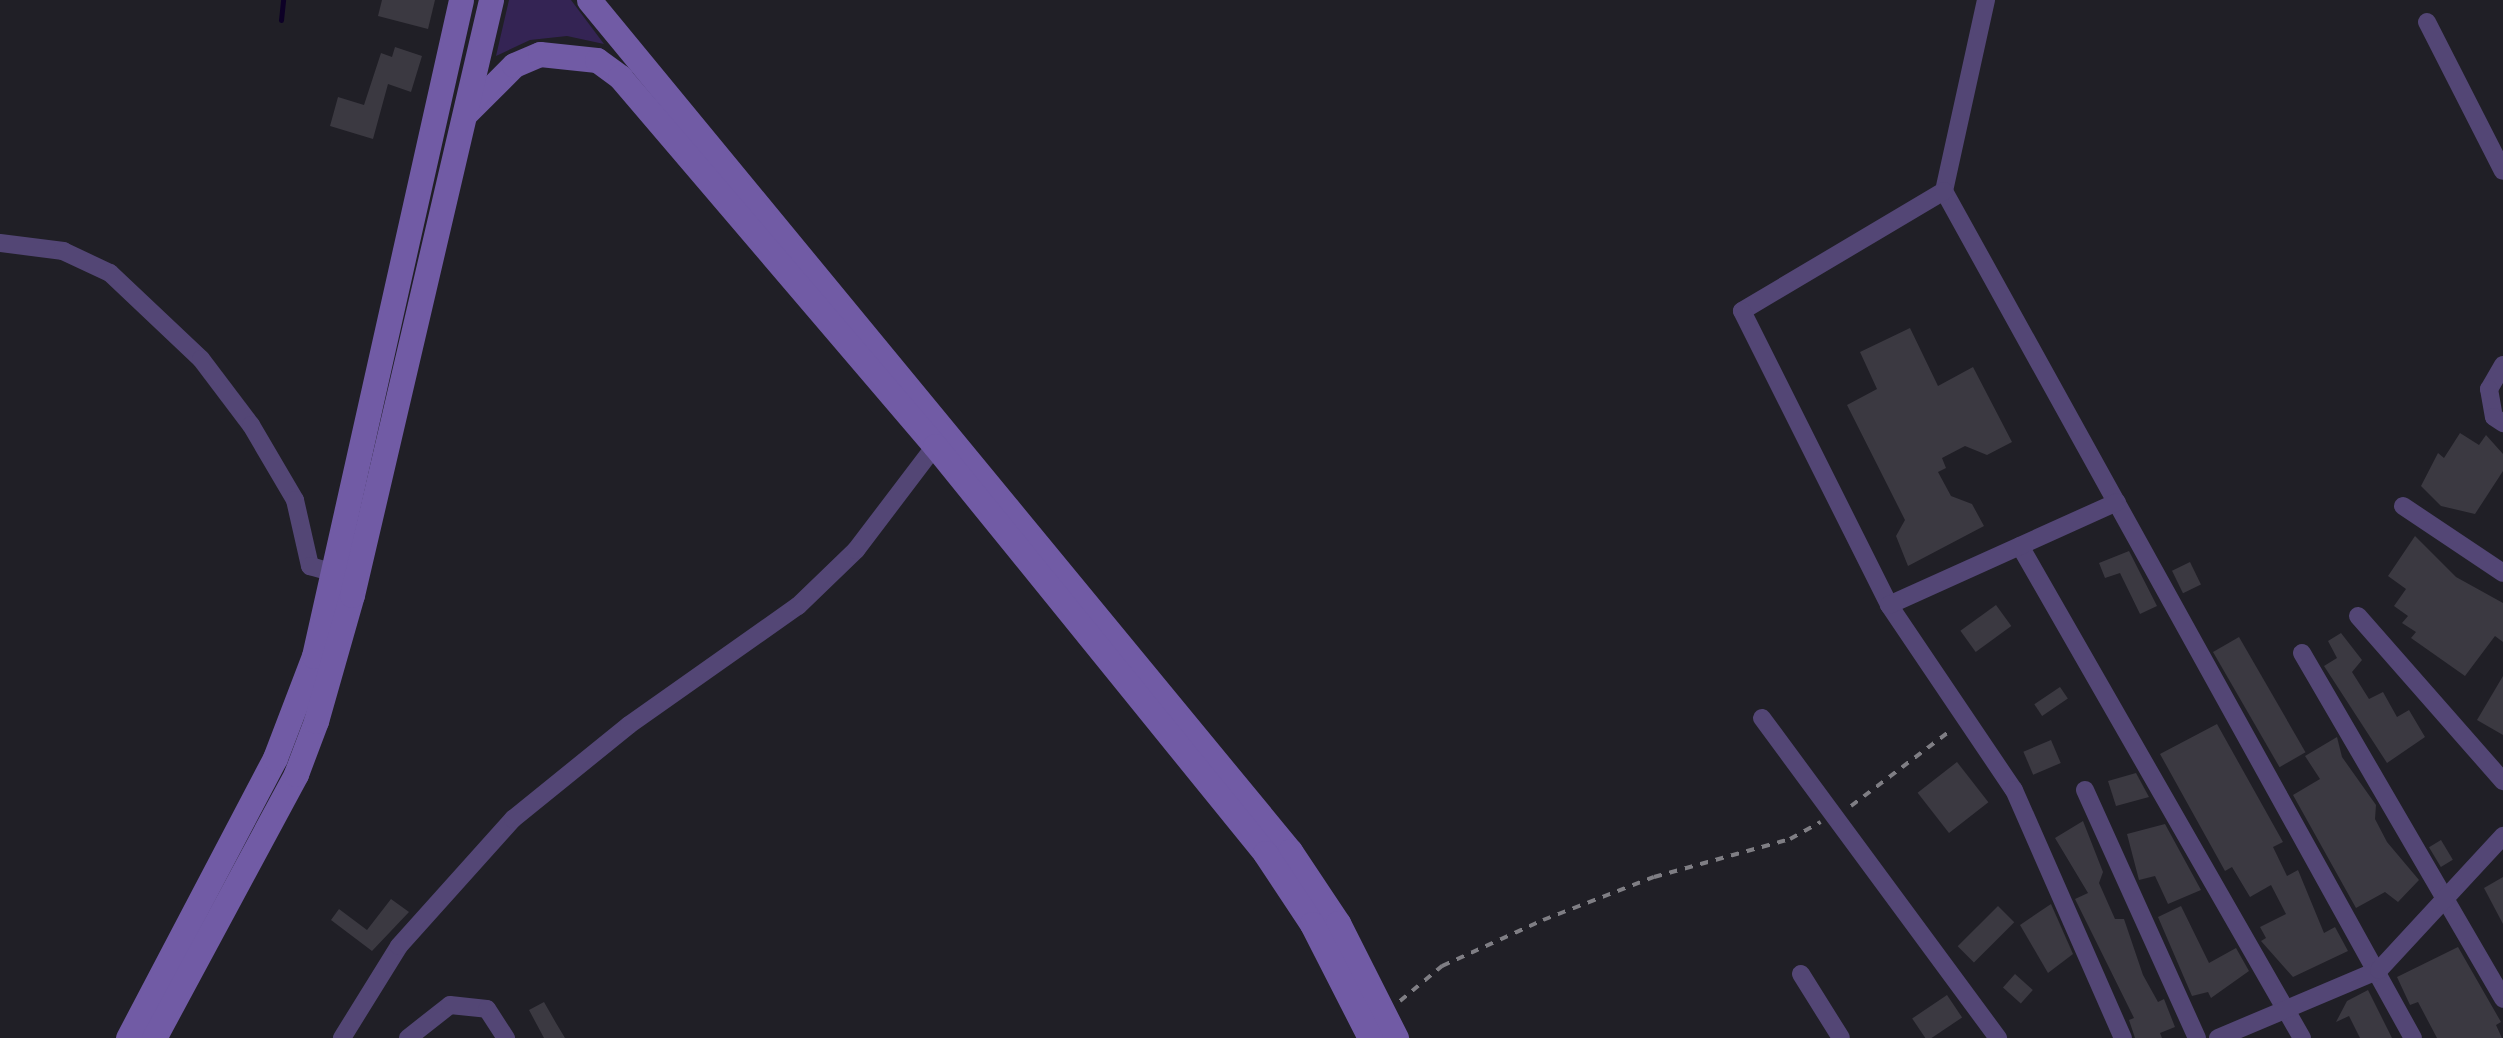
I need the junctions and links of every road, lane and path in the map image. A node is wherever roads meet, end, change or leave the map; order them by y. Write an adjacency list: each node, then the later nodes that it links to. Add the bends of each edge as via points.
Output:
1 (461, 0): 12 (street)
2 (492, 0): 6 (street)
3 (589, 0): 7 (street)
4 (1986, 0): 10 (street)
5 (2427, 22): 9 (street)
6 (464, 114): 8 (street, via 514,66 540,54 569,52 597,60 620,77); 13 (street)
7 (690, 119): 8 (street); 25 (street)
8 (669, 136): 16 (street)
9 (2503, 170)
10 (1944, 191): 17 (street); 22 (street, via 1742,311)
11 (0, 243): 21 (street, via 64,251 110,273 201,359 252,425 295,500 310,566)
12 (386, 332): 13 (street); 21 (street)
13 (413, 338): 39 (street, via 352,595 309,739)
14 (2503, 365): 15 (street, via 2489,388 2494,417)
15 (2503, 424)
16 (934, 446): 25 (street); 40 (street, via 856,550 798,606 629,725 513,820 399,946)
17 (2117, 502): 19 (street); 33 (street)
18 (2403, 506): 20 (street)
19 (2020, 546): 22 (street); 36 (street)
20 (2503, 573)
21 (334, 574): 38 (street, via 314,656 275,758)
22 (1889, 605): 27 (street)
23 (2358, 616): 28 (street)
24 (2302, 653): 32 (street)
25 (1168, 716): 37 (street, via 1290,852 1338,923); 43 (street, via 1284,882)
26 (1762, 718): 30 (street)
27 (1966, 719): 30 (path); 47 (street, via 2014,790)
28 (2503, 781)
29 (2086, 790): 48 (street)
30 (1833, 816): 37 (path, via 1790,839 1654,877 1544,920 1442,966); 46 (street)
31 (2503, 836): 32 (street)
32 (2445, 899): 33 (street); 35 (street)
33 (2378, 970): 36 (street); 51 (street)
34 (1801, 974): 45 (street)
35 (2503, 998)
36 (2288, 1008): 49 (street); 50 (street)
37 (1384, 1012): 44 (street)
38 (128, 1038)
39 (154, 1038)
40 (342, 1038)
41 (408, 1038): 42 (street, via 450,1006 488,1009)
42 (506, 1038)
43 (1370, 1038)
44 (1396, 1038)
45 (1841, 1038)
46 (1998, 1038)
47 (2123, 1038)
48 (2198, 1038)
49 (2218, 1038)
50 (2302, 1038)
51 (2413, 1038)

